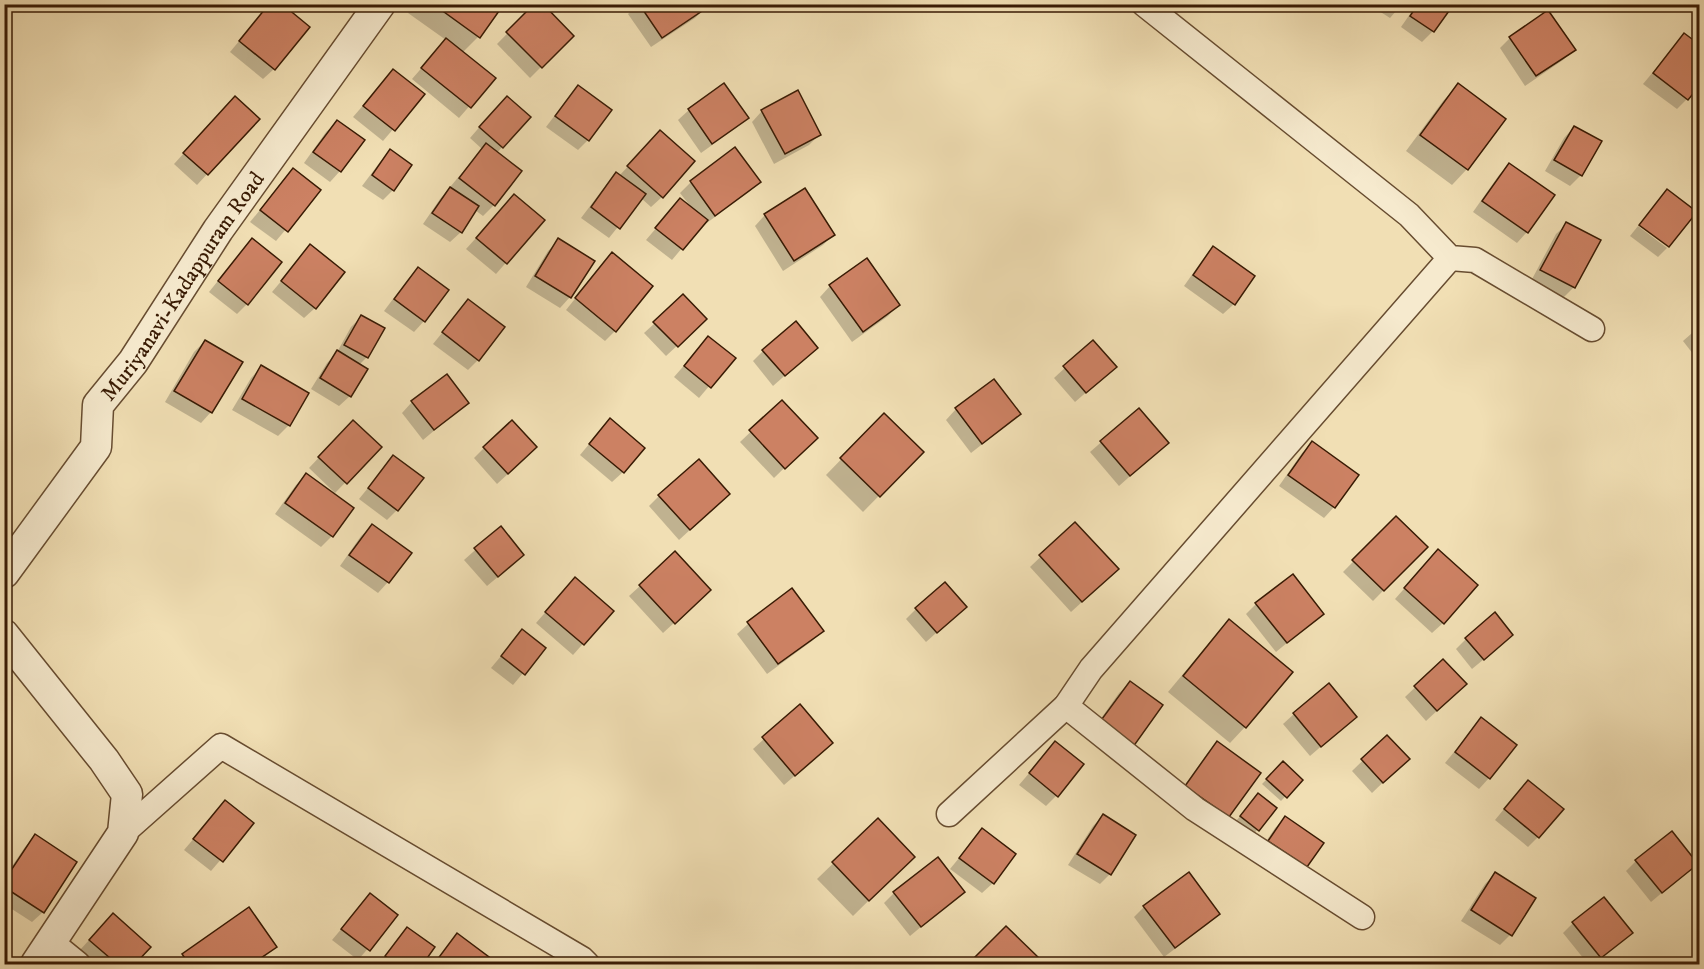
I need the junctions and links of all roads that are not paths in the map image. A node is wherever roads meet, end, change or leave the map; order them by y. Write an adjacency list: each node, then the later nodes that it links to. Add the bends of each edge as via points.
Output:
1 (380, 4): 5 (street, Muriyanavi-Kadappuram Road, via 218,230 133,362 98,405 96,447)
2 (1144, 4): 3 (street, via 1409,215)
3 (1450, 258): 4 (street, via 1475,260); 7 (street, via 1091,669)
4 (1592, 329)
5 (4, 573)
6 (4, 635): 9 (street, via 128,794)
7 (1065, 706): 8 (street); 10 (street, via 1195,809)
8 (949, 813)
9 (123, 833): 11 (street); 13 (street, via 220,746)
10 (1362, 916)
11 (44, 953): 12 (street)
12 (78, 964)
13 (587, 964)

